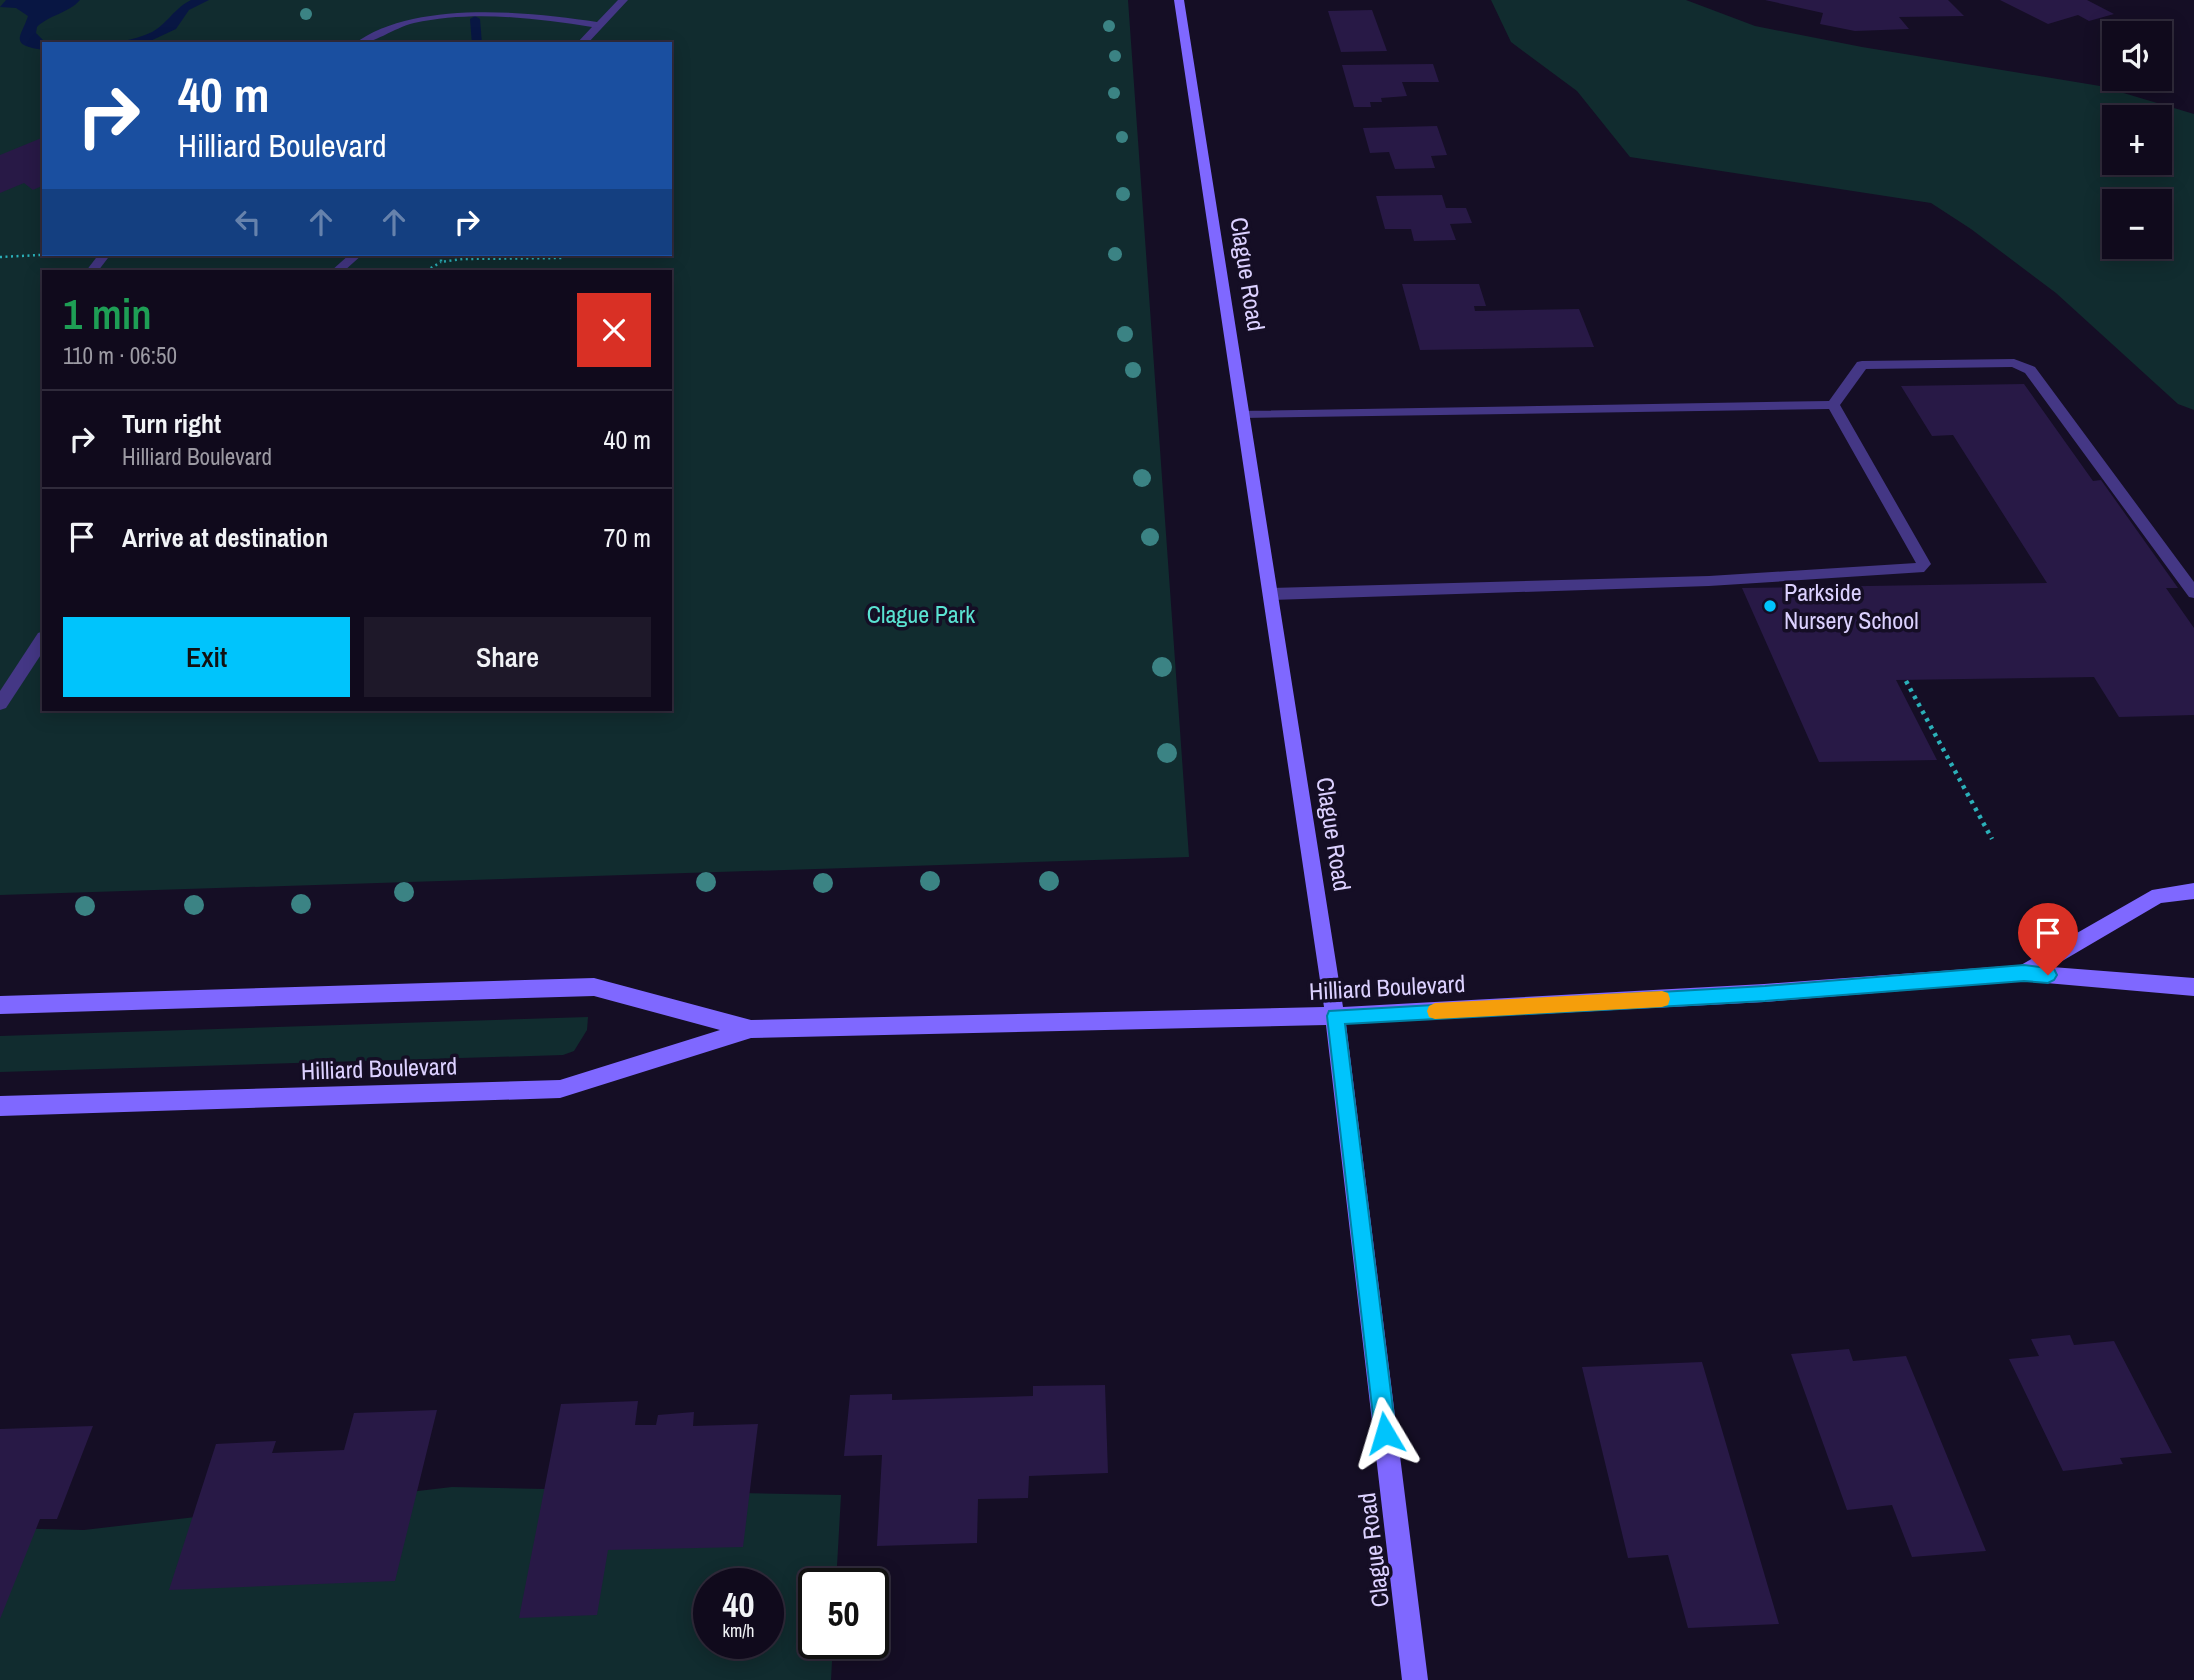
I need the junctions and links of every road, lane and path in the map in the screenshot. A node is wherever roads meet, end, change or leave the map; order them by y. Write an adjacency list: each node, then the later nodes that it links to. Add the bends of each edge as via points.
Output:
1 (623, 0): 3 (lane)
2 (1179, 0): 17 (main road, Clague Road)
3 (599, 25): 4 (lane, via 478,4 449,5 385,23); 5 (lane)
4 (361, 42)
5 (583, 42)
6 (48, 256): 10 (path)
7 (103, 256): 13 (lane)
8 (354, 256): 14 (lane)
9 (441, 256): 12 (path)
10 (0, 257)
11 (564, 258): 12 (path)
12 (441, 262): 15 (path)
13 (93, 270)
14 (338, 270)
15 (428, 270)
16 (1833, 405): 17 (lane); 18 (lane, via 1862,365 2022,365); 19 (lane, via 1924,564 1919,568 1709,581)
17 (1242, 414): 19 (main road, Clague Road)
18 (2194, 593)
19 (1271, 594): 28 (main road, Clague Road)
20 (42, 640): 22 (lane)
21 (1906, 681): 23 (path)
22 (0, 704)
23 (1992, 839)
24 (2194, 891): 25 (main road, Hilliard Boulevard, via 2158,896)
25 (2024, 973): 26 (main road, Hilliard Boulevard); 28 (main road, Hilliard Boulevard, via 1765,993)
26 (2194, 988)
27 (0, 1005): 29 (main road, Hilliard Boulevard, via 594,987)
28 (1335, 1016): 29 (main road, Hilliard Boulevard); 31 (main road, Clague Road)
29 (751, 1029): 30 (main road, Hilliard Boulevard, via 560,1089)
30 (0, 1106)
31 (1415, 1680)

